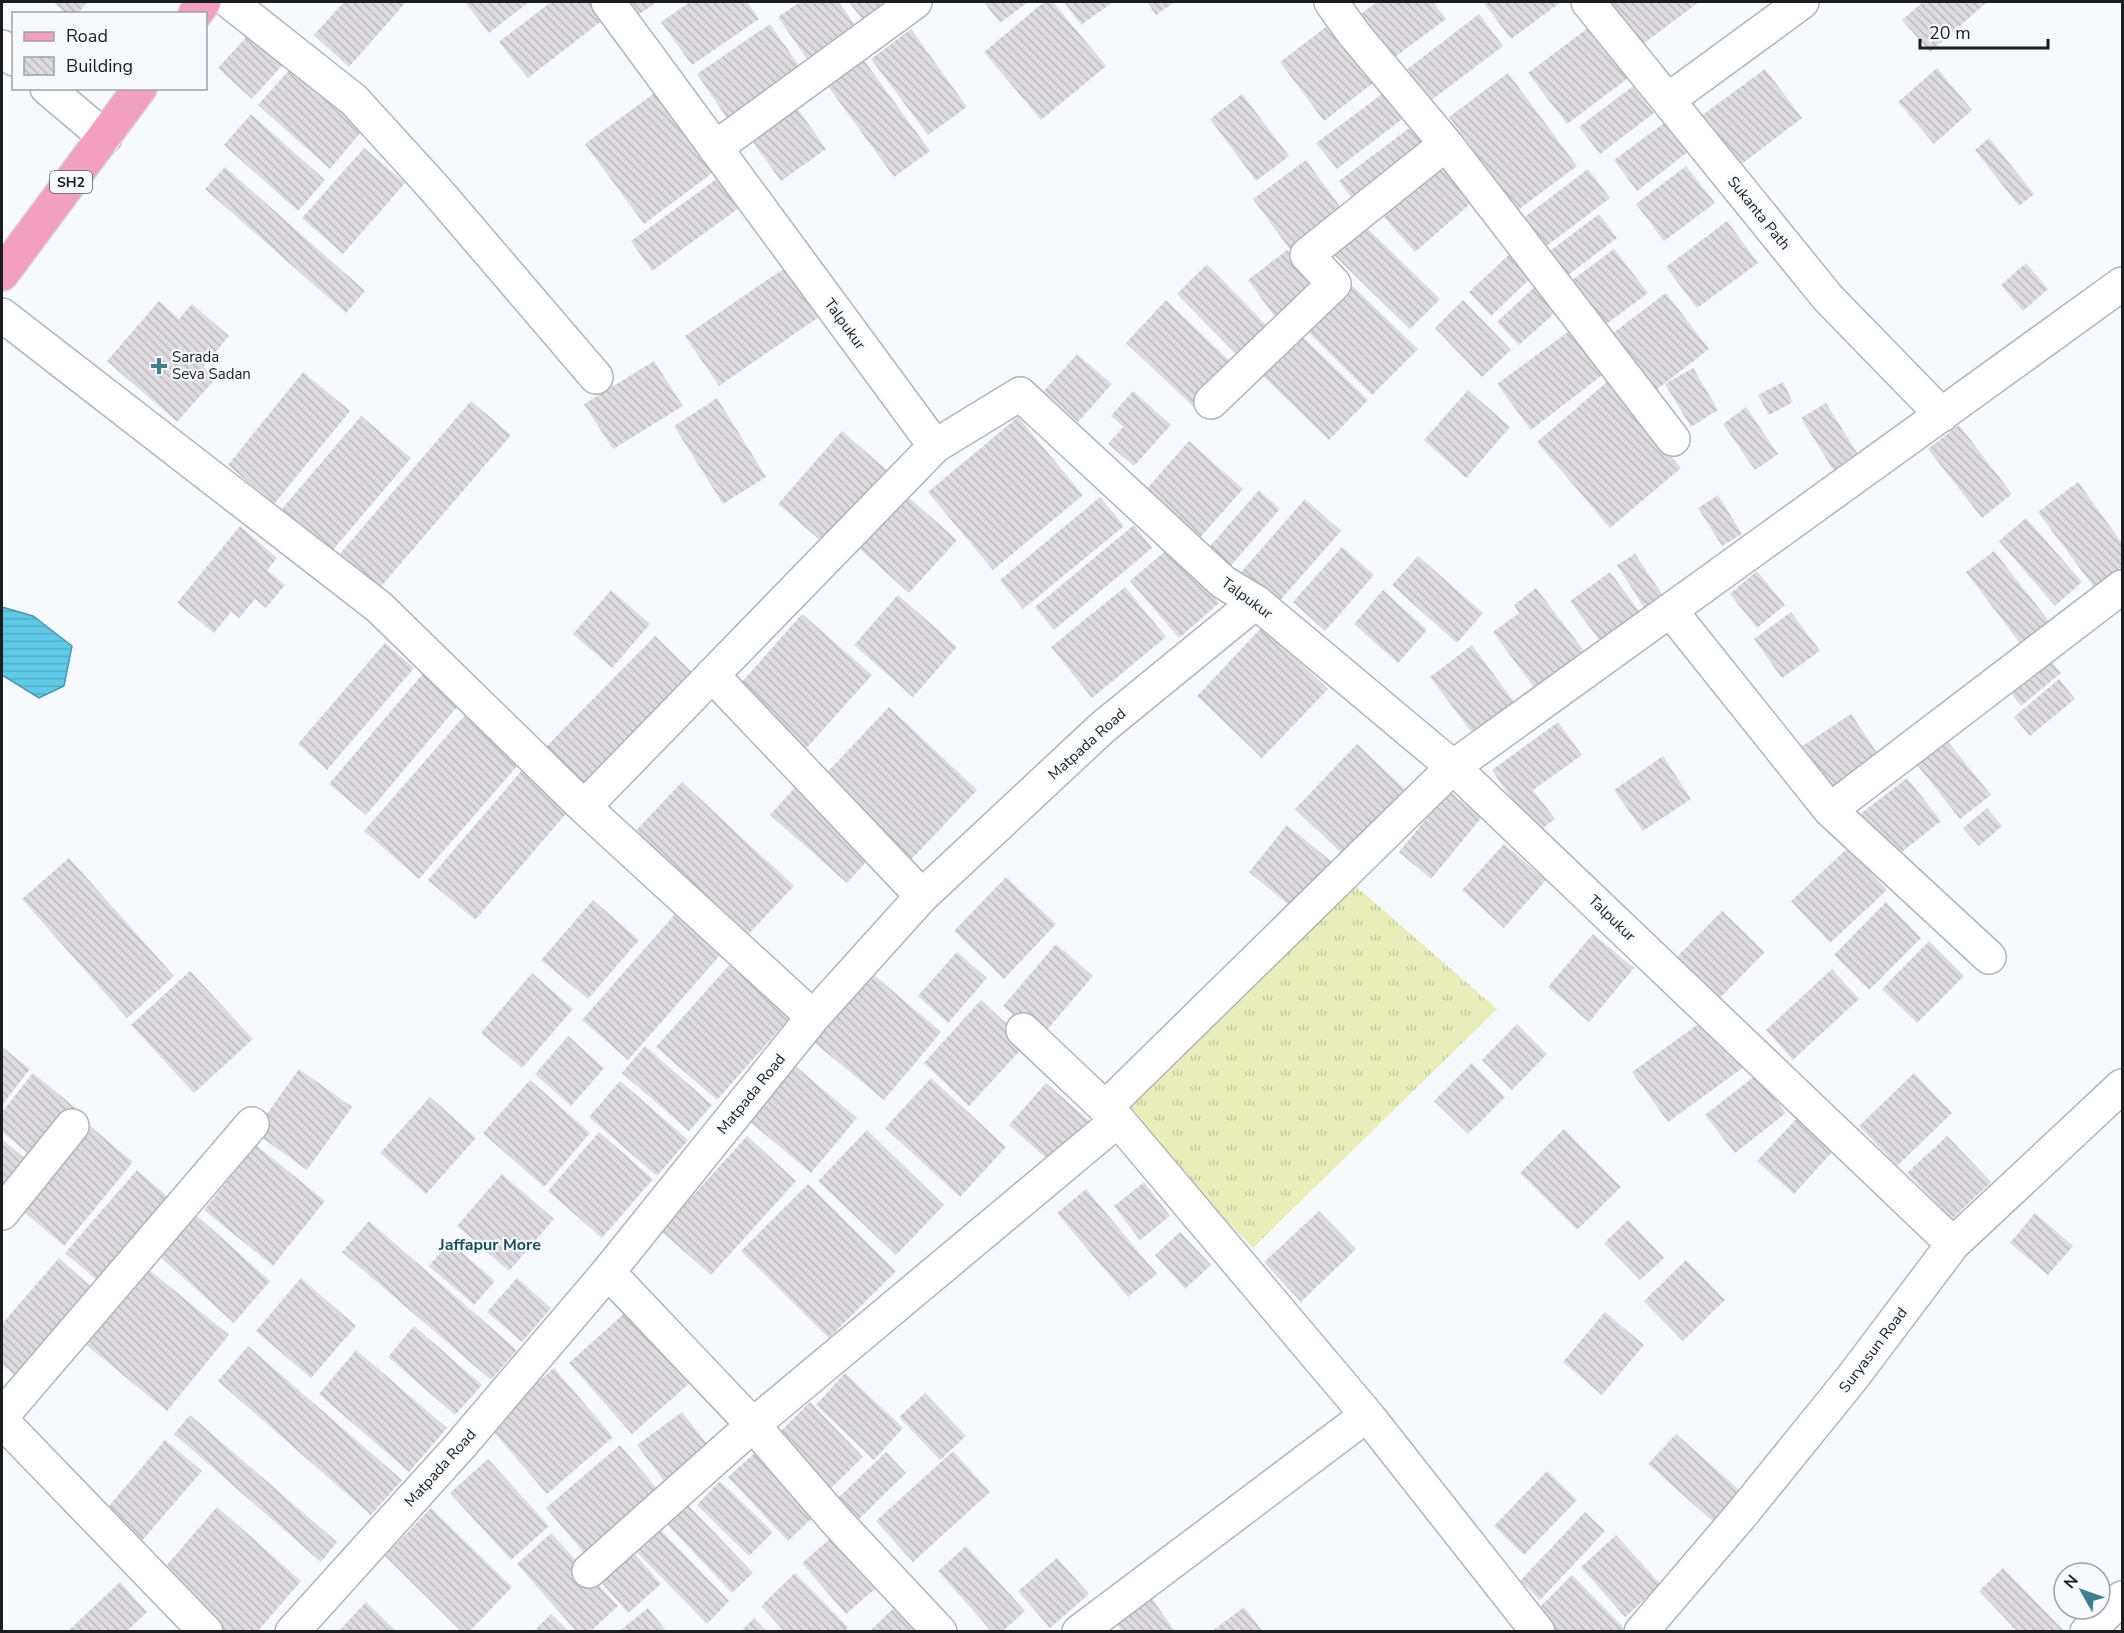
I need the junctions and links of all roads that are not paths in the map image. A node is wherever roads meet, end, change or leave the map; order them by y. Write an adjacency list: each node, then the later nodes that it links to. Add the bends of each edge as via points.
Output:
1 (230, 2): 16 (street, via 354,100)
2 (608, 2): 12 (street, Talpukur)
3 (915, 2): 12 (street)
4 (1331, 2): 11 (street)
5 (1588, 2): 9 (street, Sukanta Path)
6 (1802, 2): 9 (street)
7 (49, 90): 10 (street)
8 (139, 90): 10 (main road, SH2)
9 (1668, 100): 18 (street, Sukanta Path, via 1828,298)
10 (105, 137): 13 (main road, SH2)
11 (1446, 144): 17 (street, via 1307,255 1334,284); 19 (street)
12 (715, 148): 20 (street, Talpukur)
13 (2, 274)
14 (2122, 284): 18 (street)
15 (2, 315): 26 (street, via 379,607)
16 (596, 377)
17 (1211, 402)
18 (1942, 415): 23 (street)
19 (1673, 439)
20 (935, 446): 22 (street, Talpukur, via 1020,394 1223,582); 24 (street)
21 (2122, 587): 27 (street)
22 (1256, 602): 25 (street, Talpukur); 28 (street, Matpada Road, via 1103,727)
23 (1670, 610): 25 (street); 27 (street)
24 (712, 675): 26 (street); 28 (street)
25 (1453, 766): 33 (street); 37 (street, Talpukur)
26 (584, 807): 30 (street)
27 (1830, 810): 29 (street)
28 (922, 896): 30 (street, Matpada Road)
29 (1989, 957)
30 (813, 1017): 38 (street, Matpada Road)
31 (1023, 1030): 33 (street)
32 (2122, 1086): 37 (street, Suryasun Road)
33 (1112, 1113): 39 (street); 41 (street)
34 (252, 1124): 40 (street)
35 (72, 1126): 36 (street)
36 (2, 1213)
37 (1953, 1244): 49 (street, Suryasun Road, via 1815,1424)
38 (608, 1272): 41 (street); 45 (street, Matpada Road, via 460,1446)
39 (1367, 1415): 47 (street); 48 (street)
40 (2, 1418): 44 (street)
41 (753, 1425): 42 (street); 46 (street)
42 (589, 1571)
43 (2122, 1598): 50 (street)
44 (206, 1632)
45 (292, 1632)
46 (940, 1632)
47 (1079, 1632)
48 (1538, 1632)
49 (1641, 1632)
50 (2087, 1632)

